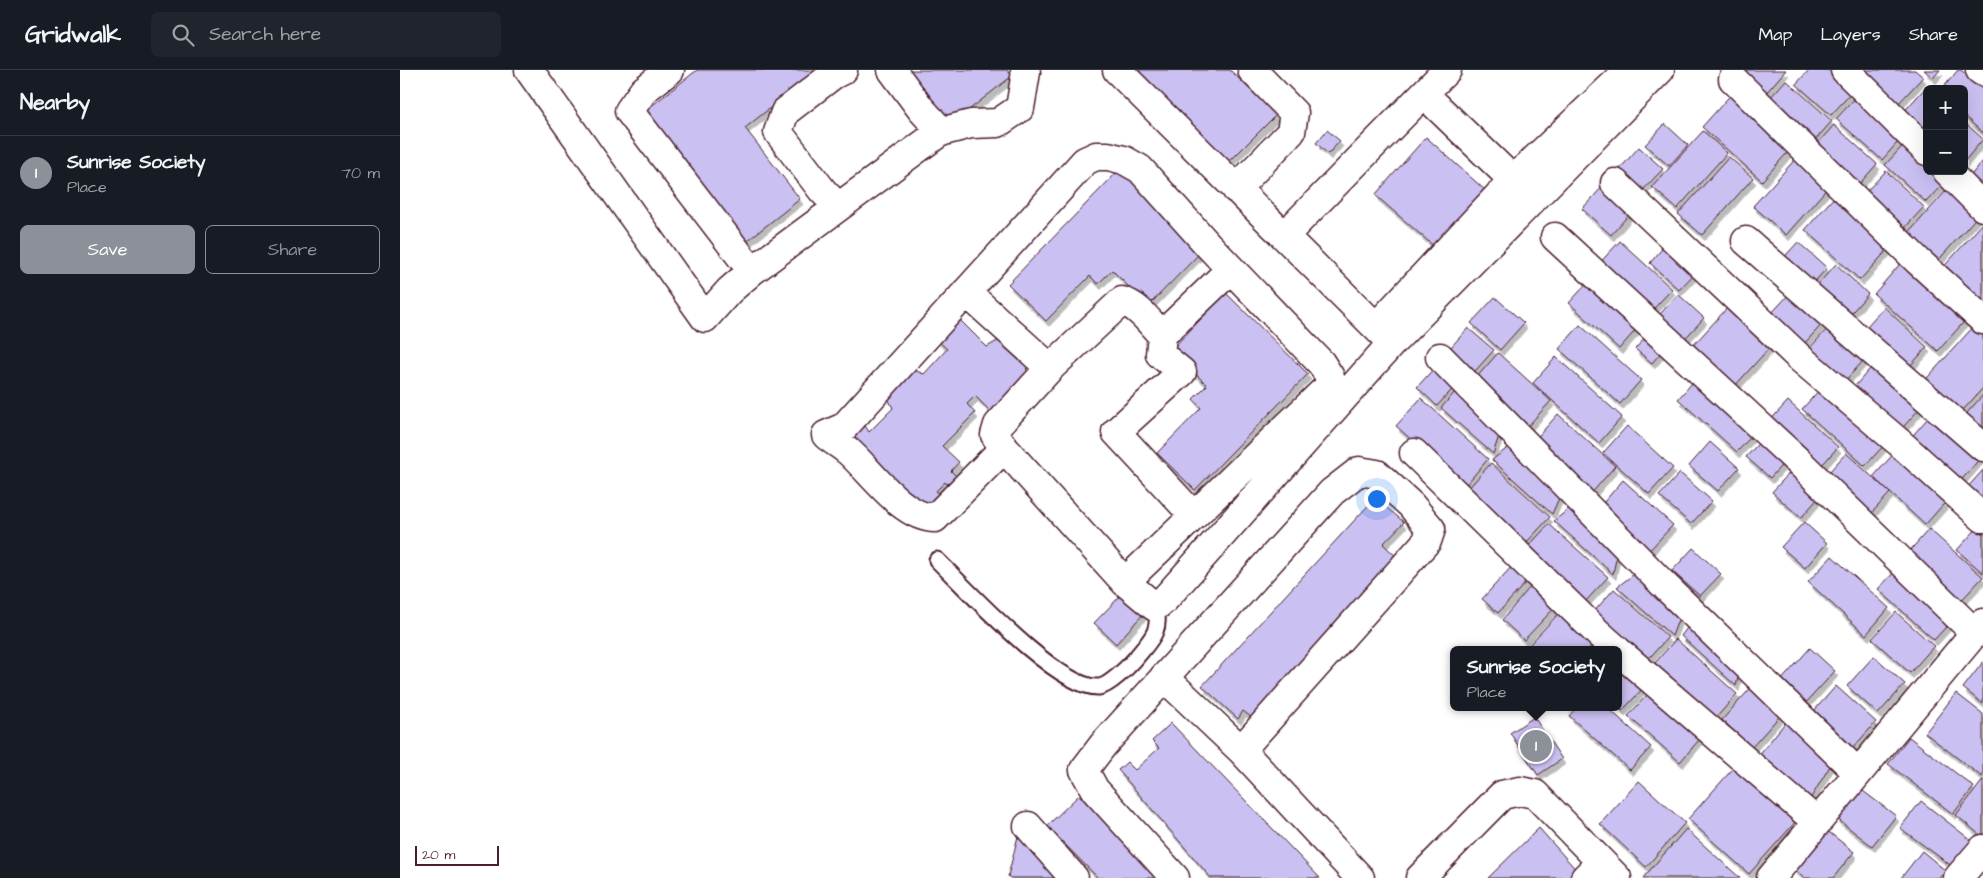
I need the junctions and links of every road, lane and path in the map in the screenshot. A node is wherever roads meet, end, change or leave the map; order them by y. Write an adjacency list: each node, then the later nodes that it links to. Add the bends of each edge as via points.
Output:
1 (529, 70): 26 (street, via 705,318)
2 (670, 70): 26 (street, via 644,90 629,111)
3 (843, 70): 21 (street, via 785,112 778,132)
4 (892, 70): 14 (street)
5 (1025, 70): 14 (street, via 1020,108 998,123 971,124)
6 (1117, 70): 19 (street)
7 (1252, 70): 19 (street, via 1294,113 1291,132)
8 (1447, 70): 13 (street)
9 (1629, 70): 17 (street)
10 (1660, 70): 30 (street)
11 (1845, 70): 15 (street)
12 (1733, 79): 28 (street, via 1918,261)
13 (1424, 94): 17 (street); 22 (street)
14 (942, 132): 21 (street)
15 (1923, 148)
16 (1951, 175): 20 (street)
17 (1513, 180): 30 (street)
18 (1615, 183): 37 (street, via 1801,359)
19 (1236, 189): 22 (street)
20 (1983, 207)
21 (838, 208): 26 (street)
22 (1284, 236): 30 (street)
23 (1555, 237): 41 (street)
24 (1746, 241): 33 (street)
25 (1231, 269): 27 (street, via 1140,169 1116,158 1096,156 1085,160); 29 (street); 36 (street, via 1321,363 1330,377 1328,388)
26 (752, 271)
27 (966, 292): 32 (street); 34 (street, via 844,427 826,436 848,451 894,498 925,518 935,518)
28 (1983, 320)
29 (1162, 335): 32 (street, via 1129,302 1122,300); 36 (street, via 1160,354 1182,372 1116,432)
30 (1384, 335): 40 (street)
31 (1440, 357): 46 (street, via 1662,584)
32 (1050, 368): 34 (street, via 998,425 995,435)
33 (1983, 447)
34 (1004, 448): 39 (street)
35 (1414, 453): 42 (street)
36 (1194, 516): 39 (street)
37 (1983, 518)
38 (937, 560): 40 (lane, via 1045,662 1078,683 1100,687 1132,663 1155,634 1159,619)
39 (1125, 582): 40 (street)
40 (1155, 607)
41 (1979, 628): 46 (street)
42 (1613, 646)
43 (1622, 653): 47 (street)
44 (1164, 677): 45 (street); 45 (street, via 1332,492 1359,471 1377,474 1411,505 1431,529 1427,541); 52 (street, via 1084,770 1095,790)
45 (1241, 750): 53 (street)
46 (1858, 773): 47 (street)
47 (1817, 822): 55 (street)
48 (1028, 826): 51 (street)
49 (1983, 849): 56 (street)
50 (1601, 873): 54 (street, via 1534,794 1520,791 1502,795)
51 (1074, 878)
52 (1175, 878)
53 (1360, 878)
54 (1420, 878)
55 (1771, 878)
56 (1958, 878)

